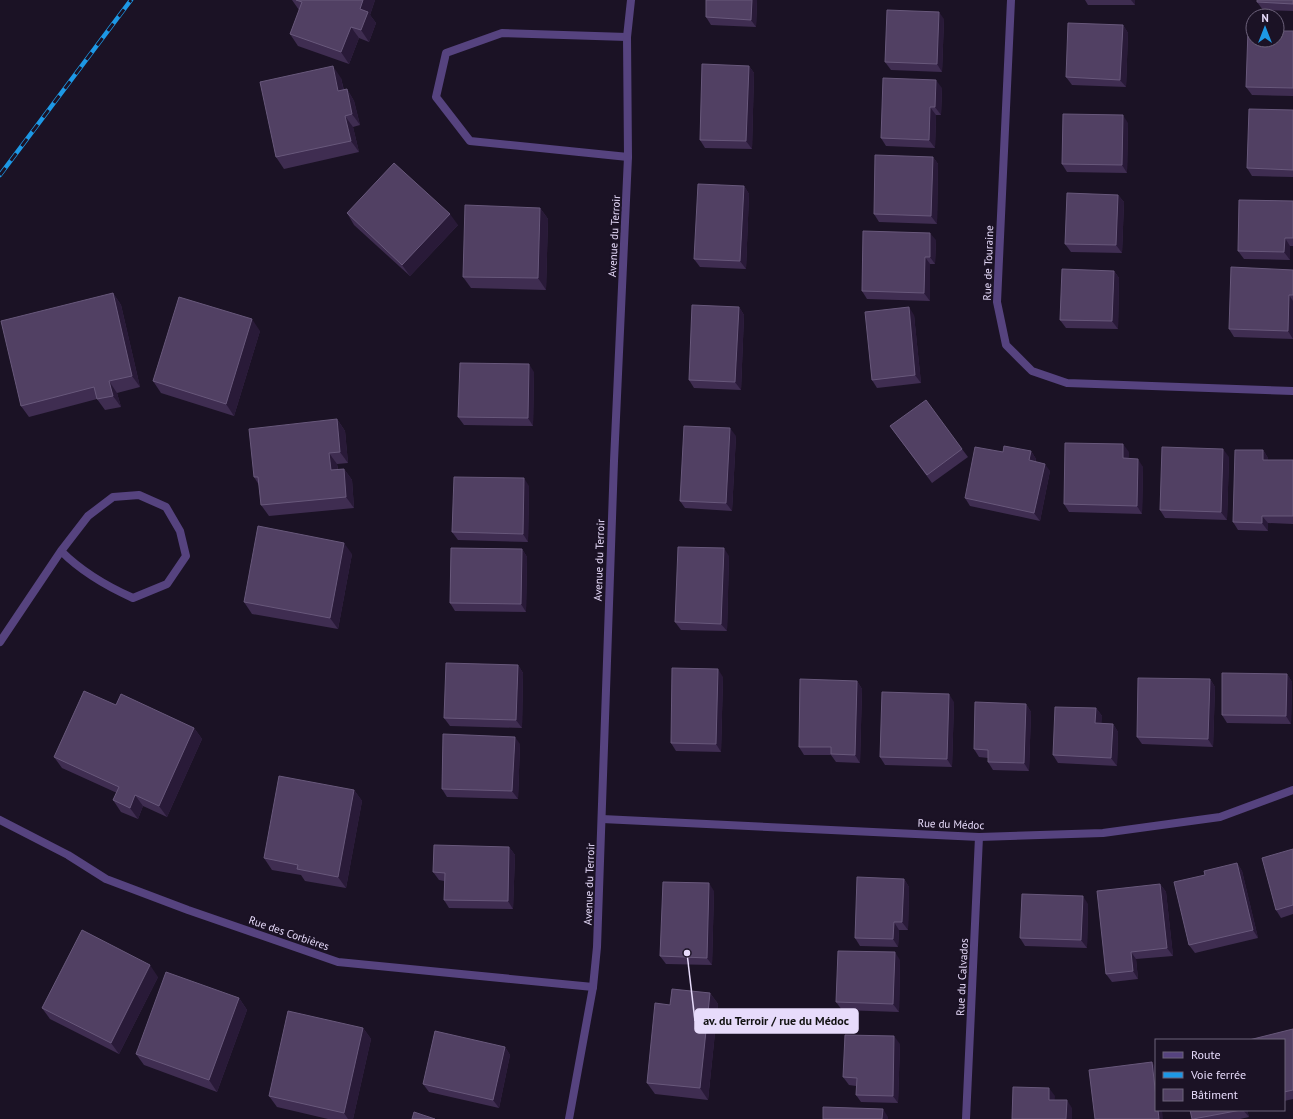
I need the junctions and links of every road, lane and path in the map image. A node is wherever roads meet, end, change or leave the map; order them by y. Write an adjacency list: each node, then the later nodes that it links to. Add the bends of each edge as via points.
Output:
1 (631, 0): 3 (street, Avenue du Terroir)
2 (1011, 0): 5 (street, Rue de Touraine, via 997,302 1006,345 1032,371 1068,383)
3 (627, 37): 4 (street, Avenue du Terroir); 4 (street, via 502,33 446,53 436,97 470,141)
4 (628, 157): 9 (street, Avenue du Terroir, via 614,461)
5 (1293, 392)
6 (61, 551): 6 (street, via 74,564 107,586 133,598 167,584 186,556 180,531 166,507 139,495 113,497 88,516); 7 (street)
7 (0, 642)
8 (1293, 790): 11 (street, Rue du Médoc, via 1220,817 1103,833)
9 (602, 819): 11 (street, Rue du Médoc); 12 (street, Avenue du Terroir)
10 (0, 820): 12 (street, Rue des Corbières, via 68,855 106,879 338,962)
11 (979, 837): 14 (street, Rue du Calvados)
12 (593, 987): 13 (street, Avenue du Terroir)
13 (569, 1119)
14 (966, 1119)

